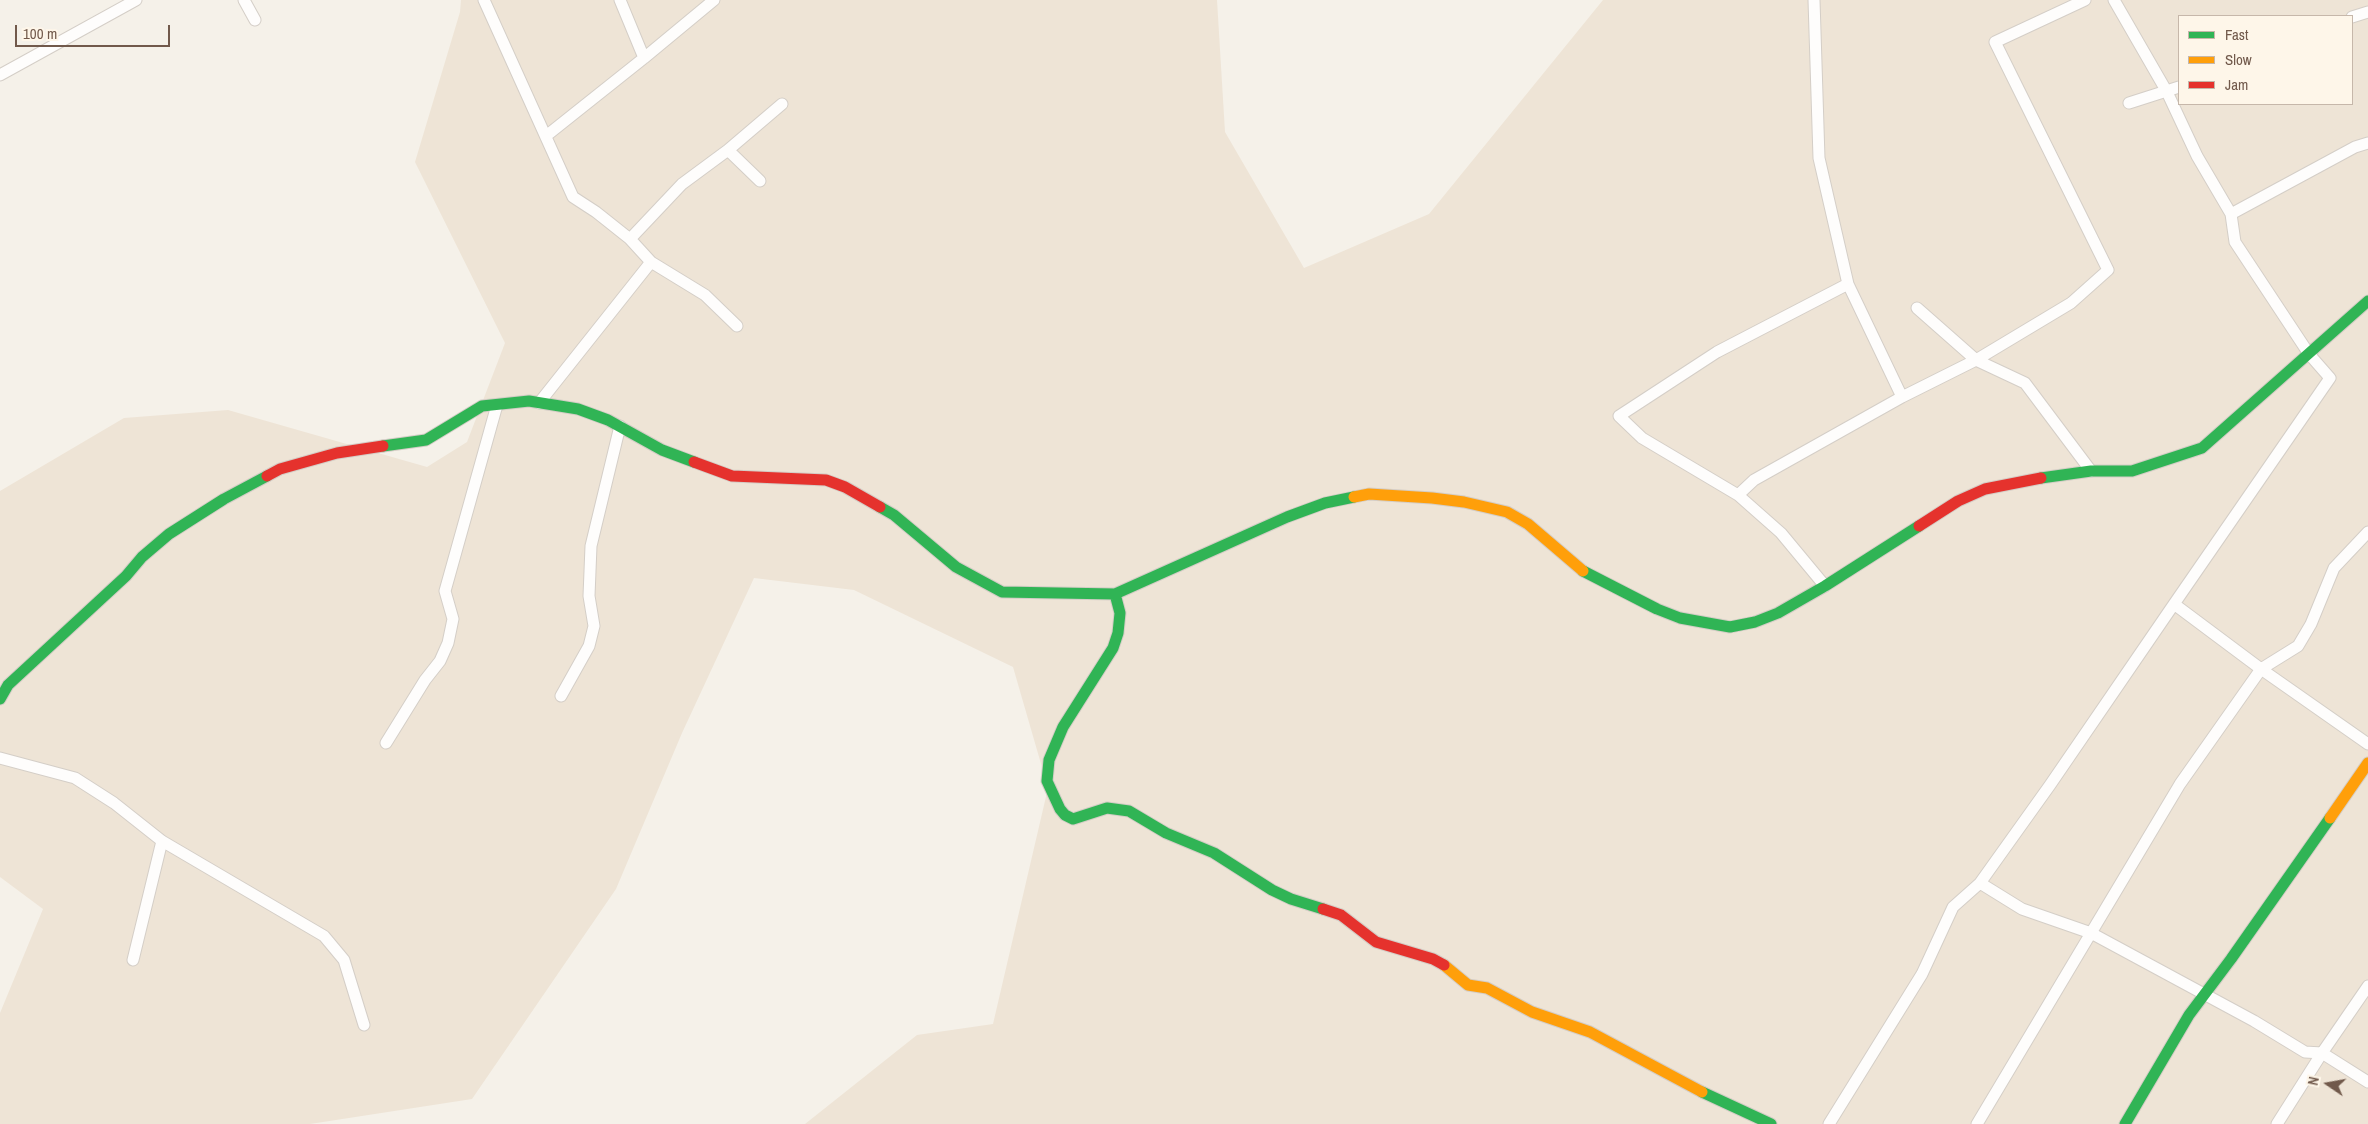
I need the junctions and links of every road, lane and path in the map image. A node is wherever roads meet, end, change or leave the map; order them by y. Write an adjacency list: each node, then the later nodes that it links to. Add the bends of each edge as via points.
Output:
1 (136, 0): 13 (street)
2 (244, 0): 11 (street)
3 (484, 0): 18 (street)
4 (620, 0): 12 (street)
5 (714, 0): 12 (street)
6 (1814, 0): 25 (street, via 1819,158)
7 (2085, 0): 30 (street, via 1995,42 2108,270 2071,303)
8 (2114, 0): 15 (street)
9 (2368, 12): 10 (street)
10 (2353, 17)
11 (255, 20)
12 (644, 58): 18 (street)
13 (0, 75)
14 (2178, 87): 15 (street)
15 (2167, 92): 16 (street); 22 (street, via 2197,156)
16 (2129, 103)
17 (782, 104): 20 (street)
18 (546, 136): 23 (street, via 573,197)
19 (2368, 143): 22 (street)
20 (728, 150): 21 (street); 23 (street, via 682,184)
21 (760, 181)
22 (2230, 214): 29 (street, via 2235,242)
23 (630, 239): 24 (street)
24 (651, 262): 28 (street, via 705,295); 32 (street)
25 (1848, 284): 31 (street); 36 (street, via 1717,352 1619,416 1642,438)
26 (2368, 301): 29 (street)
27 (1917, 308): 30 (street)
28 (737, 326)
29 (2309, 354): 35 (street, via 2202,448 2132,471); 40 (street, via 2330,378)
30 (1976, 360): 31 (street); 35 (street, via 2025,383)
31 (1902, 397): 36 (street, via 1754,480)
32 (538, 403): 33 (street, via 529,401); 34 (street, via 578,409)
33 (497, 406): 43 (street, via 482,406 426,440 337,453 280,469 224,499 169,534 142,557 126,576 8,685); 44 (street, via 446,591 453,619 448,643 440,661)
34 (620, 426): 39 (street, via 662,450 732,476 806,478 826,480 845,487 894,515 956,567 1002,592); 42 (street, via 591,546 589,596 594,626 589,646)
35 (2091, 471): 38 (street, via 1985,489 1958,501)
36 (1738, 495): 38 (street, via 1781,533)
37 (2368, 532): 41 (street, via 2334,568 2311,624 2298,646)
38 (1825, 586): 39 (street, via 1756,622 1730,626 1680,618 1583,571 1528,524 1507,512 1440,499 1369,494 1325,503 1287,517)
39 (1115, 594): 57 (street, via 1120,613 1113,648 1063,727 1049,760 1047,781 1065,815 1073,819 1107,808 1129,811 1166,833 1214,852 1278,893 1341,915 1376,942 1433,959 1468,985 1487,988 1532,1012 1590,1032 1699,1091)
40 (2174, 604): 41 (street); 49 (street)
41 (2261, 669): 45 (street); 50 (street, via 2180,784)
42 (561, 696)
43 (0, 699)
44 (386, 743)
45 (2368, 744)
46 (0, 758): 48 (street, via 75,778)
47 (2368, 763): 53 (street)
48 (162, 841): 51 (street); 54 (street, via 324,936 344,960)
49 (1980, 883): 50 (street, via 2022,909); 58 (street, via 1954,907 1922,974)
50 (2091, 933): 53 (street); 59 (street)
51 (133, 960)
52 (2368, 986): 55 (street)
53 (2204, 995): 55 (street, via 2306,1052); 60 (street)
54 (364, 1025)
55 (2322, 1053): 56 (street); 61 (street)
56 (2368, 1082)
57 (1770, 1124)
58 (1829, 1124)
59 (1977, 1124)
60 (2125, 1124)
61 (2277, 1124)

